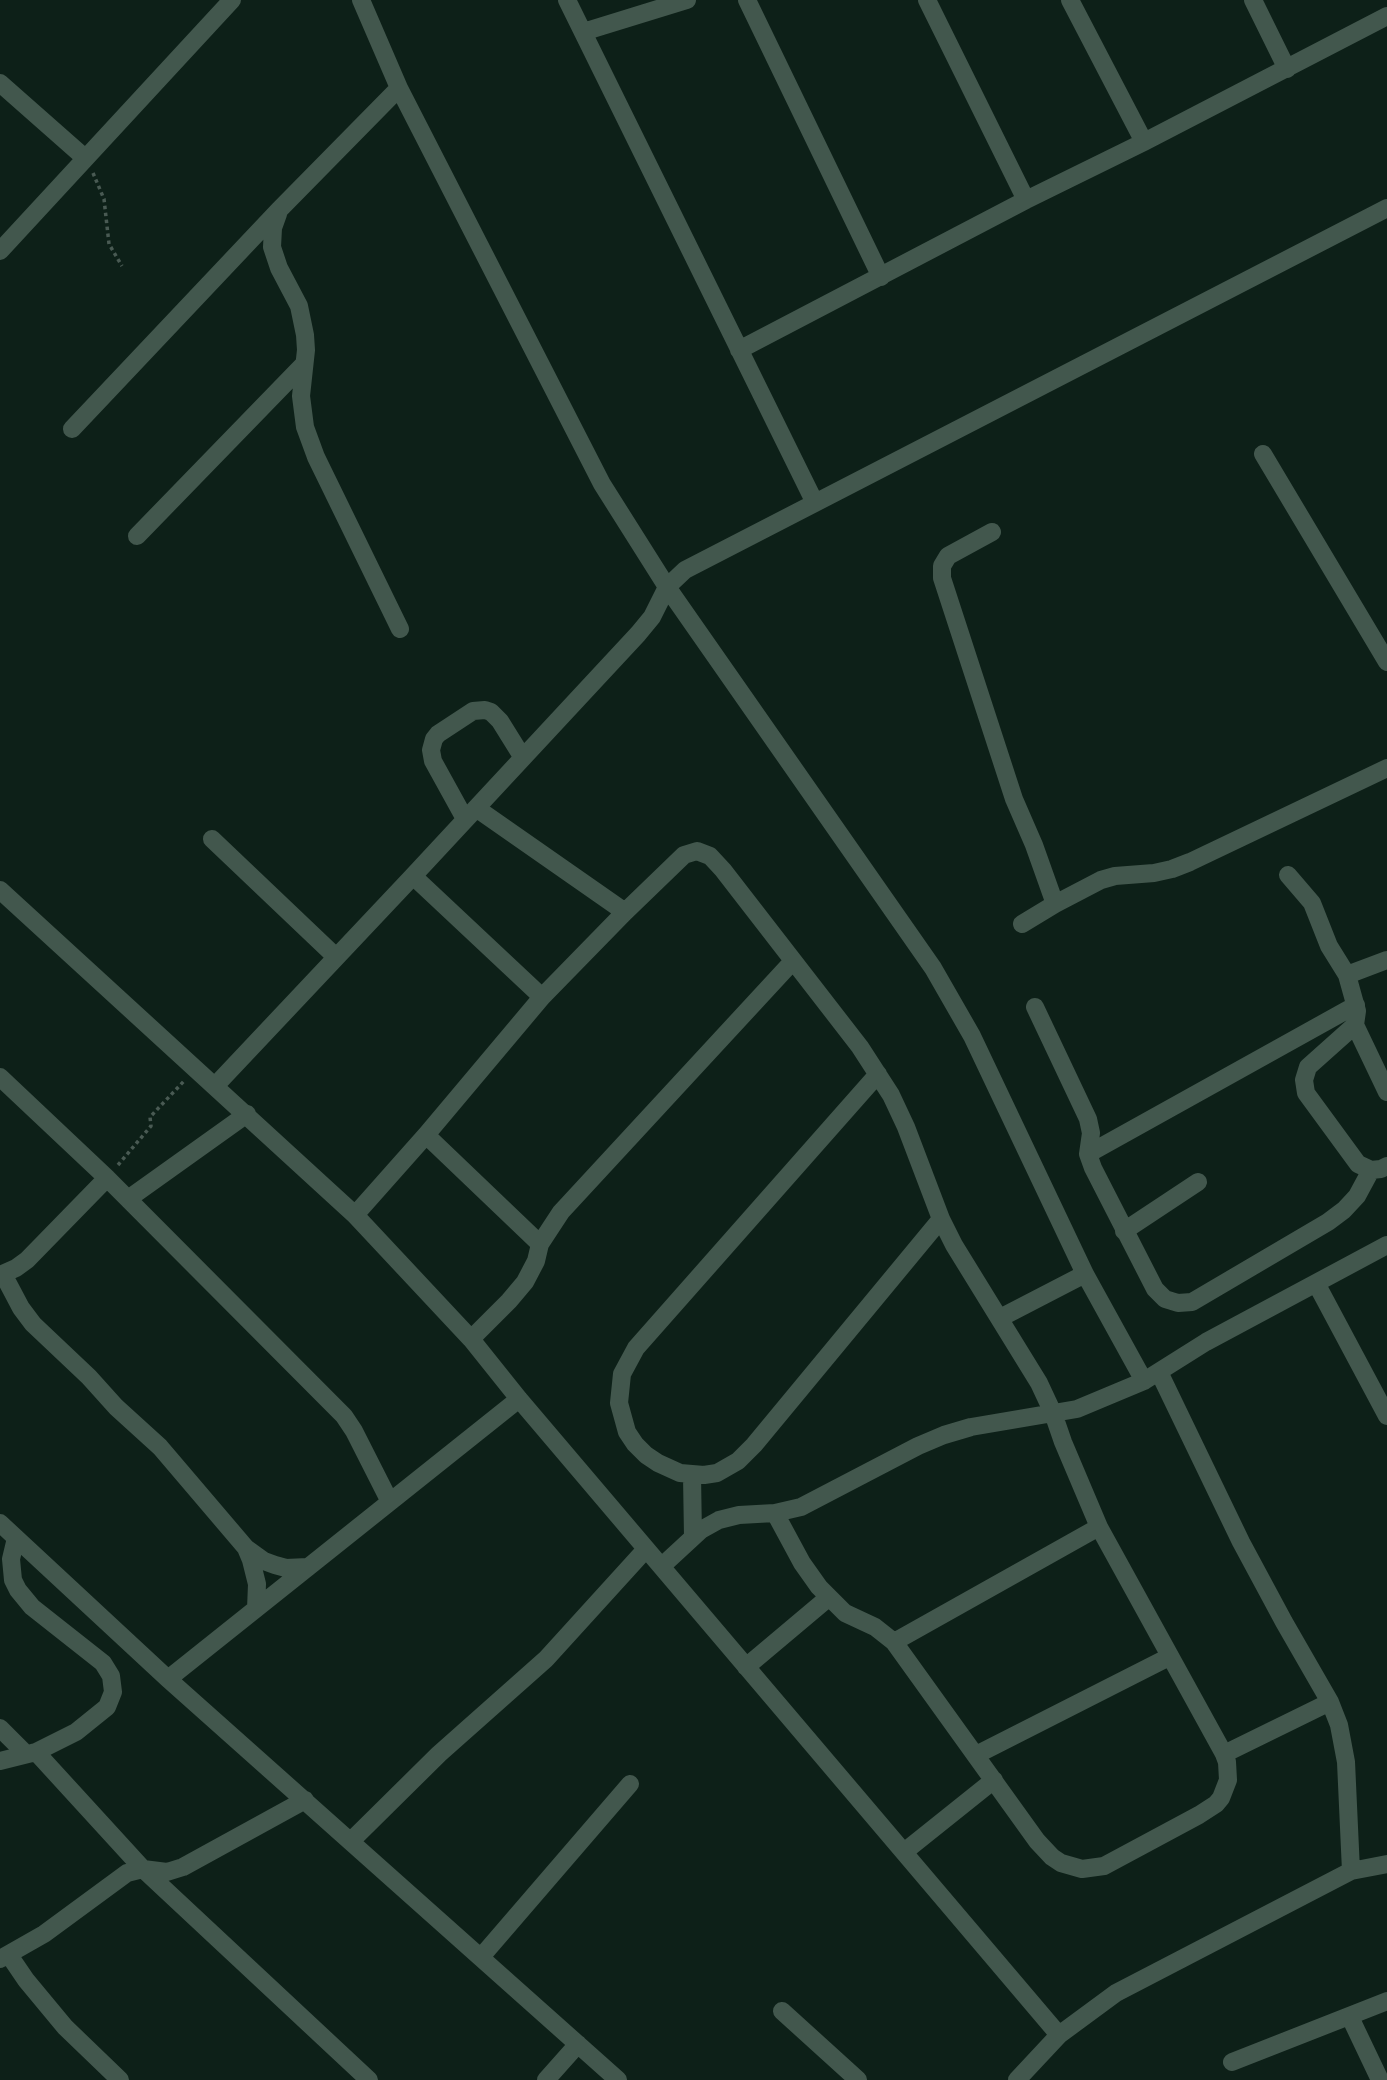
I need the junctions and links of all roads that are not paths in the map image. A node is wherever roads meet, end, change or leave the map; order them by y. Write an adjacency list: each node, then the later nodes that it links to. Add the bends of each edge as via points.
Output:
1 (232, 0): 15 (street)
2 (361, 0): 13 (street)
3 (567, 0): 10 (street)
4 (687, 0): 10 (street)
5 (747, 0): 20 (street)
6 (927, 0): 16 (street)
7 (1070, 0): 14 (street)
8 (1253, 0): 11 (street)
9 (1387, 16): 11 (street)
10 (583, 32): 21 (street)
11 (1287, 69): 14 (street)
12 (0, 83): 15 (street)
13 (399, 88): 18 (street); 28 (street, via 602,484)
14 (1144, 142): 16 (street)
15 (85, 158): 19 (street)
16 (1026, 200): 20 (street)
17 (1387, 208): 25 (street)
18 (279, 211): 22 (street, via 272,247 301,313); 23 (street)
19 (0, 251)
20 (881, 277): 21 (street)
21 (739, 350): 25 (street)
22 (304, 364): 27 (street); 29 (street, via 301,404 310,442)
23 (72, 429)
24 (1263, 454): 30 (street)
25 (815, 503): 28 (street, via 692,565)
26 (992, 532): 38 (street, via 948,556 942,578 1014,799)
27 (137, 536)
28 (667, 587): 31 (street, via 646,626); 66 (street, via 933,968 972,1035)
29 (400, 629)
30 (1387, 663)
31 (523, 758): 33 (street); 33 (street, via 500,721 485,710 473,711 438,734 431,750 433,761)
32 (1387, 768): 38 (street, via 1190,862 1154,873 1101,880)
33 (470, 813): 36 (street); 39 (street)
34 (212, 839): 41 (street)
35 (1288, 874): 44 (street, via 1312,903 1329,946)
36 (413, 876): 41 (street); 45 (street)
37 (1, 894): 52 (street)
38 (1055, 904): 40 (street)
39 (625, 912): 43 (street, via 678,859 704,853 723,870); 45 (street)
40 (1022, 924)
41 (336, 957): 52 (street)
42 (1387, 960): 44 (street)
43 (793, 961): 49 (street); 63 (street, via 561,1212)
44 (1347, 975): 46 (street)
45 (542, 997): 54 (street)
46 (1356, 1005): 48 (street); 55 (street)
47 (1035, 1007): 55 (street, via 1088,1119)
48 (1354, 1026): 51 (street); 56 (street, via 1312,1062 1304,1086 1353,1159 1361,1167)
49 (878, 1074): 61 (street, via 906,1126); 74 (street, via 628,1360 619,1403 628,1432 646,1455 668,1469)
50 (0, 1077): 57 (street)
51 (1385, 1083)
52 (215, 1086): 53 (street)
53 (247, 1114): 59 (street); 60 (street)
54 (426, 1135): 60 (street); 63 (street)
55 (1088, 1154): 62 (street)
56 (1379, 1168): 62 (street, via 1336,1217 1192,1302 1178,1303 1160,1294)
57 (107, 1178): 59 (street); 65 (street, via 27,1260)
58 (1198, 1182): 62 (street)
59 (128, 1199): 75 (street, via 344,1416)
60 (355, 1215): 69 (street)
61 (941, 1219): 68 (street); 74 (street, via 746,1454 717,1473)
62 (1124, 1231)
63 (540, 1244): 69 (street, via 531,1272 518,1291)
64 (1387, 1245): 67 (street)
65 (2, 1274): 81 (street, via 33,1324 160,1447)
66 (1085, 1274): 68 (street); 70 (street)
67 (1316, 1283): 70 (street); 73 (street)
68 (1000, 1318): 72 (street)
69 (471, 1339): 71 (street)
70 (1152, 1376): 72 (street, via 1088,1405); 91 (street)
71 (519, 1399): 75 (street); 82 (street)
72 (1054, 1413): 76 (street, via 944,1435 801,1507); 78 (street)
73 (1387, 1416)
74 (692, 1475): 79 (street)
75 (390, 1502): 84 (street)
76 (775, 1513): 79 (street, via 729,1517); 85 (street, via 802,1563)
77 (0, 1522): 80 (street)
78 (1099, 1527): 87 (street); 88 (street)
79 (693, 1537): 83 (street)
80 (16, 1538): 90 (street); 93 (street, via 11,1559 18,1590 32,1607 103,1663 113,1684 103,1712 76,1732)
81 (246, 1548): 84 (street, via 264,1562); 86 (street, via 257,1584)
82 (646, 1549): 83 (street); 100 (street, via 546,1659 439,1754)
83 (662, 1566): 89 (street)
84 (308, 1567): 86 (street)
85 (828, 1598): 87 (street); 89 (street)
86 (256, 1609): 90 (street)
87 (894, 1642): 95 (street)
88 (1169, 1657): 94 (street); 95 (street)
89 (746, 1667): 101 (street)
90 (168, 1679): 99 (street)
91 (1329, 1702): 94 (street); 104 (street, via 1346,1762)
92 (0, 1728): 93 (street)
93 (31, 1753): 96 (street); 103 (street)
94 (1224, 1754): 97 (street, via 1228,1780 1216,1804 1093,1869 1071,1867 1052,1857)
95 (975, 1755): 97 (street)
96 (0, 1760)
97 (994, 1780): 101 (street)
98 (630, 1784): 106 (street)
99 (305, 1800): 100 (street); 103 (street, via 183,1867 167,1872)
100 (351, 1841): 106 (street)
101 (904, 1853): 110 (street)
102 (1387, 1864): 104 (street)
103 (143, 1869): 105 (street, via 127,1873 44,1934); 114 (street)
104 (1351, 1871): 110 (street, via 1116,1993)
105 (4, 1957): 113 (street, via 65,2027)
106 (481, 1957): 111 (street)
107 (1387, 2001): 109 (street)
108 (782, 2011): 117 (street)
109 (1350, 2017): 112 (street); 119 (street)
110 (1059, 2035): 118 (street)
111 (578, 2044): 115 (street); 116 (street)
112 (1232, 2062)
113 (120, 2080)
114 (369, 2080)
115 (546, 2080)
116 (618, 2080)
117 (858, 2080)
118 (1017, 2080)
119 (1380, 2080)

